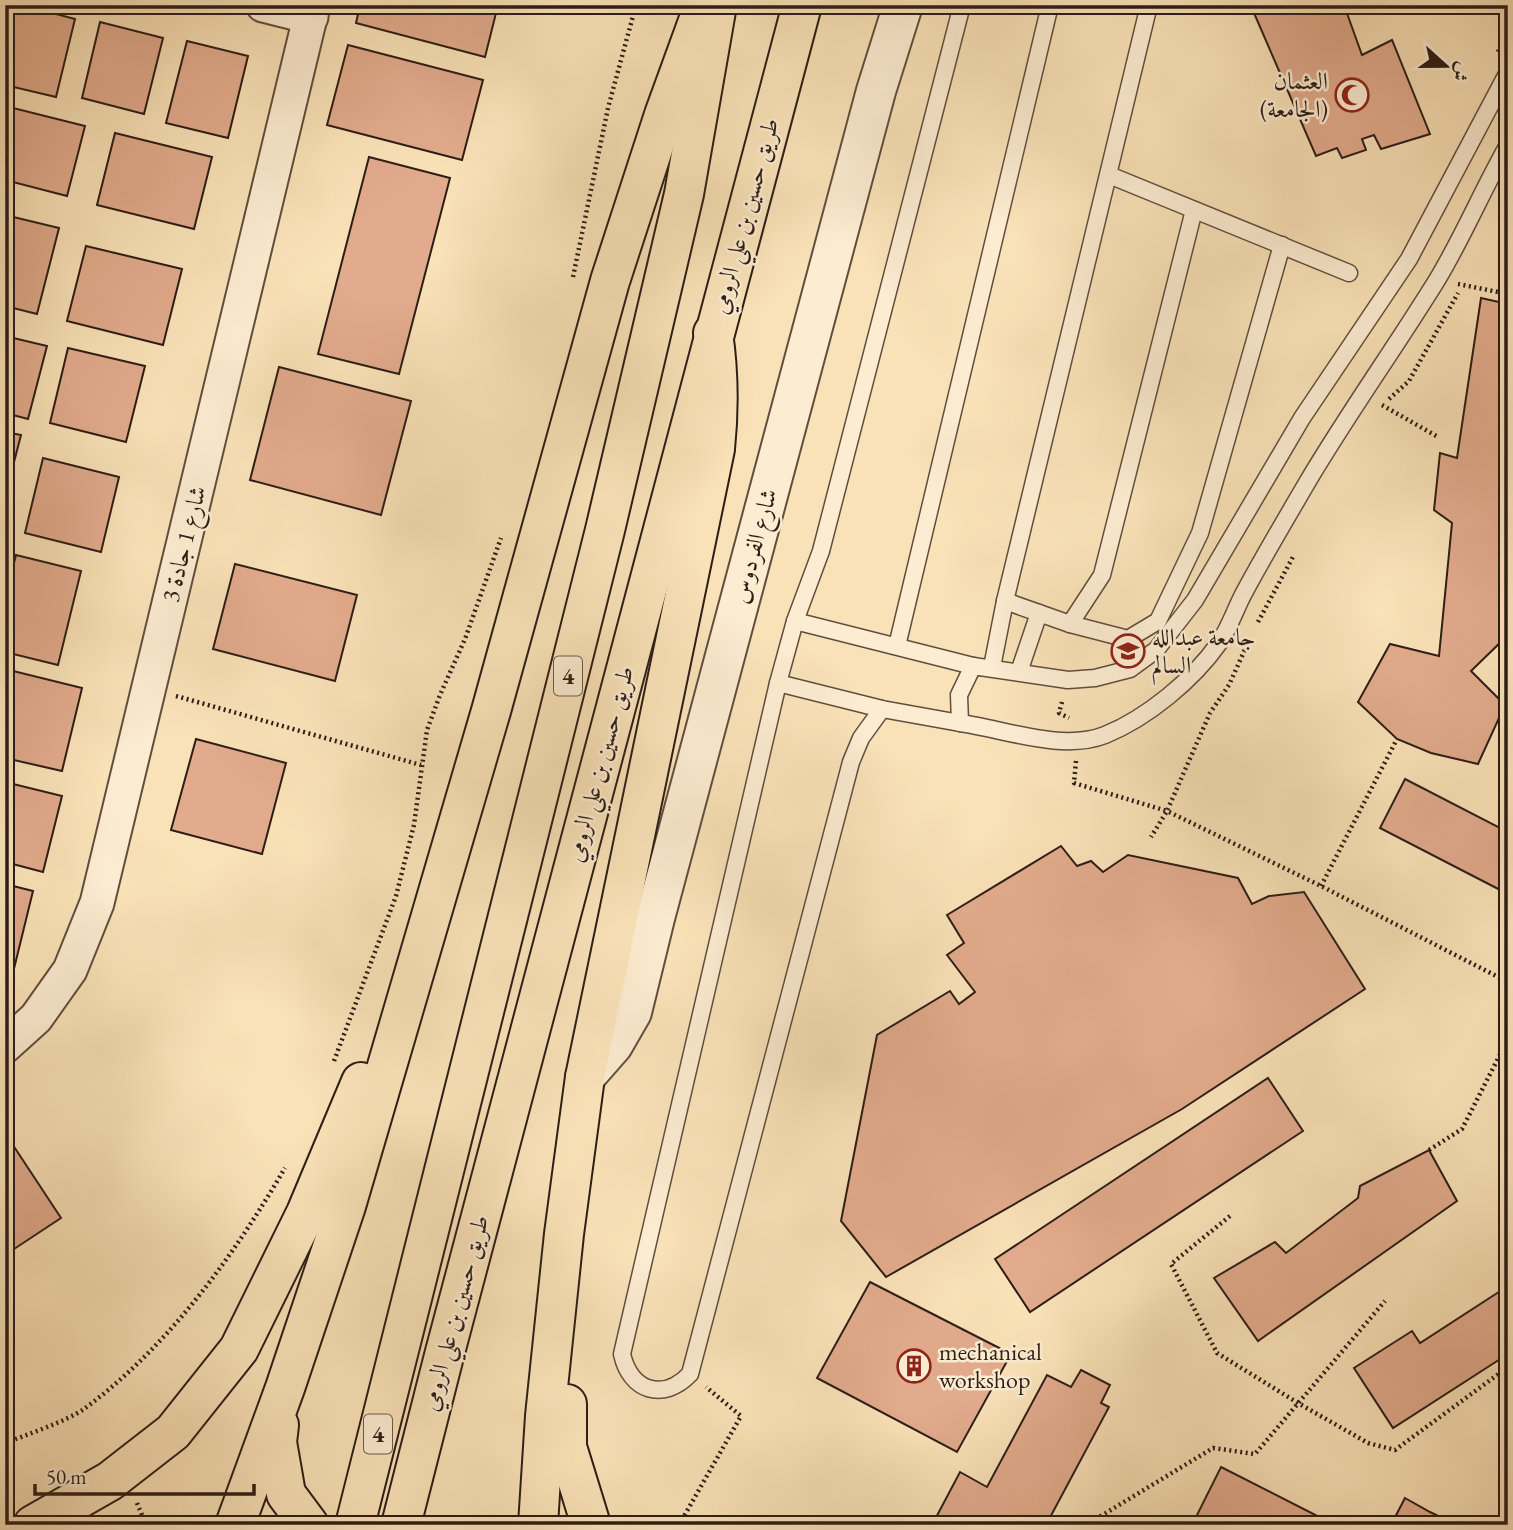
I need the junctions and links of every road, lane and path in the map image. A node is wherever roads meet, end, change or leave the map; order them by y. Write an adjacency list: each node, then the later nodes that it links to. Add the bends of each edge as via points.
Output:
1 (263, 5): 10 (street, شارع 1 جادة 3)
2 (636, 5): 20 (path, via 608,108)
3 (704, 5): 48 (highway, via 610,281)
4 (717, 5): 68 (highway, طريق حسين بن علي الرومي / 4, via 684,194 636,402)
5 (802, 5): 23 (highway, طريق حسين بن علي الرومي / 4)
6 (903, 5): 53 (street, شارع الفردوس, via 632,1012 613,1045)
7 (962, 5): 31 (lane, via 821,551)
8 (1049, 5): 35 (lane)
9 (1149, 5): 15 (lane)
10 (312, 11): 40 (street, شارع 1 جادة 3)
11 (1508, 30): 12 (path)
12 (1498, 52)
13 (1508, 72): 38 (lane, via 1409,259 1301,418 1195,600 1156,650 1130,669 1094,678 1068,680)
14 (1508, 145): 42 (lane, via 1438,277 1329,446 1219,642 1180,687 1139,717 1078,742)
15 (1109, 175): 16 (lane); 29 (lane)
16 (1194, 209): 17 (lane); 32 (lane, via 1102,575)
17 (1282, 245): 18 (lane); 32 (lane, via 1200,533 1158,621 1128,639)
18 (1349, 273)
19 (1468, 274): 21 (path)
20 (572, 282)
21 (1462, 285): 22 (path); 24 (path, via 1409,381)
22 (1508, 294)
23 (713, 333): 53 (highway, via 719,372 716,449); 69 (highway, طريق حسين بن علي الرومي / 4)
24 (1382, 405): 25 (path); 26 (path)
25 (1376, 415)
26 (1438, 437)
27 (504, 530): 44 (path, via 427,730)
28 (1295, 554): 33 (path)
29 (1005, 601): 30 (lane); 37 (lane)
30 (1039, 612): 32 (lane); 38 (lane)
31 (795, 621): 35 (lane); 39 (lane)
32 (1070, 624)
33 (1252, 633)
34 (1247, 643): 45 (path)
35 (897, 646): 36 (lane)
36 (973, 666): 37 (lane); 42 (lane, via 959,695)
37 (992, 667): 38 (lane)
38 (1019, 672)
39 (778, 683): 41 (lane); 60 (lane, via 622,1354 633,1380 645,1388 674,1387)
40 (149, 689): 44 (path); 51 (street, شارع 1 جادة 3, via 97,903 70,970 36,1018)
41 (882, 709): 42 (lane); 60 (lane, via 851,762)
42 (960, 723)
43 (1397, 740): 47 (path)
44 (421, 765): 52 (path, via 414,825 396,895)
45 (1167, 811): 46 (path); 47 (path)
46 (1151, 837)
47 (1321, 886): 49 (path)
48 (434, 909): 61 (highway, via 346,1206); 65 (highway, via 306,1213 239,1349 173,1432 110,1481)
49 (1508, 982)
50 (1508, 1039): 54 (path, via 1462,1129)
51 (5, 1046)
52 (329, 1073)
53 (585, 1077): 57 (highway)
54 (1429, 1150)
55 (291, 1158): 63 (path, via 250,1228 139,1363 81,1410)
56 (1230, 1216): 62 (path, via 1171,1264 1217,1353)
57 (564, 1234): 64 (highway); 70 (highway, via 567,1447)
58 (1385, 1301): 62 (path)
59 (1508, 1367): 62 (path, via 1395,1450 1368,1443)
60 (690, 1374): 71 (path, via 741,1416)
61 (285, 1388): 66 (highway); 67 (highway, via 277,1442 286,1494)
62 (1298, 1403): 72 (path, via 1255,1454 1213,1448)
63 (5, 1443)
64 (530, 1516)
65 (33, 1525)
66 (235, 1525)
67 (309, 1525)
68 (355, 1525)
69 (401, 1525)
70 (592, 1525)
71 (678, 1525)
72 (1086, 1525)

